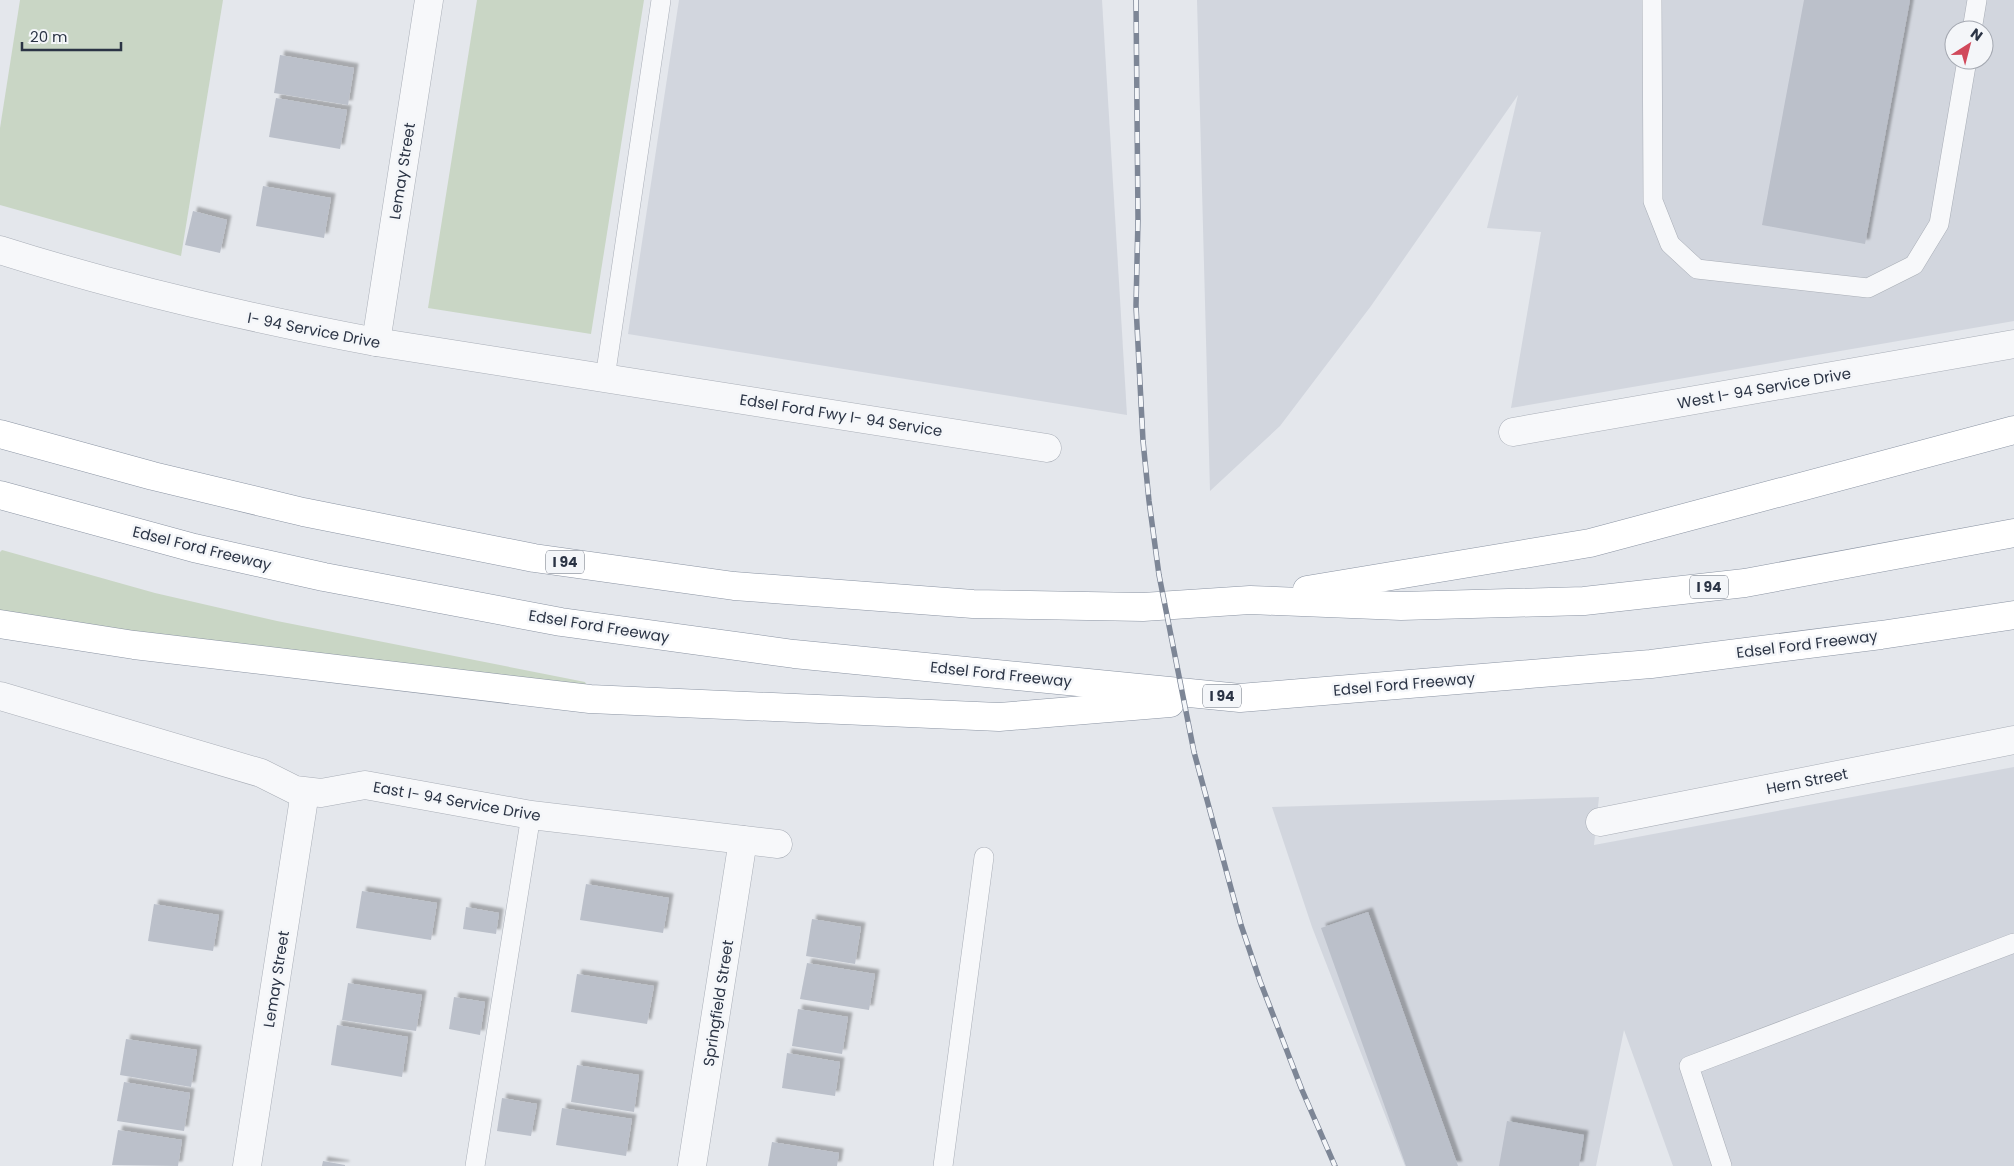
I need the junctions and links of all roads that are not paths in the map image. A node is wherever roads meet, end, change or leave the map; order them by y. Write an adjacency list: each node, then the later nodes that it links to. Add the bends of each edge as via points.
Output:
1 (429, 0): 8 (street, Lemay Street)
2 (661, 0): 10 (lane)
3 (1652, 0): 6 (lane, via 1653,201 1670,244 1697,269 1868,288 1914,265 1939,224)
4 (1977, 0): 5 (lane)
5 (1974, 20)
6 (1965, 70)
7 (0, 250): 8 (street, I- 94 Service Drive, via 157,296 278,324)
8 (376, 342): 10 (street, I- 94 Service Drive)
9 (2014, 344): 13 (street, West I- 94 Service Drive)
10 (605, 378): 11 (street, I- 94 Service Drive)
11 (634, 382): 15 (street, Edsel Ford Fwy I- 94 Service)
12 (2014, 430): 18 (highway, via 1590,543)
13 (1513, 432)
14 (0, 434): 18 (highway, I 94, via 153,476 303,512 534,558 725,585 973,604 1143,607)
15 (1047, 448)
16 (0, 495): 22 (highway, Edsel Ford Freeway / I 94, via 194,548 314,575 561,622 794,654)
17 (2014, 534): 18 (highway, I 94, via 1745,583 1584,601 1401,606)
18 (1250, 600)
19 (2014, 615): 22 (highway, Edsel Ford Freeway / I 94, via 1651,664)
20 (0, 624): 22 (highway, via 134,645 590,699 999,717)
21 (0, 696): 24 (street, East I- 94 Service Drive, via 261,772)
22 (1240, 698)
23 (2014, 740): 26 (street, Hern Street)
24 (305, 792): 25 (street, East I- 94 Service Drive, via 321,793 365,785); 31 (street, Lemay Street)
25 (530, 815): 27 (street, East I- 94 Service Drive); 32 (lane)
26 (1600, 822)
27 (743, 840): 28 (street, East I- 94 Service Drive); 33 (street, Springfield Street)
28 (778, 844)
29 (984, 857): 34 (lane)
30 (2014, 943): 35 (lane, via 1689,1066)
31 (247, 1166)
32 (475, 1166)
33 (692, 1166)
34 (943, 1166)
35 (1722, 1166)

